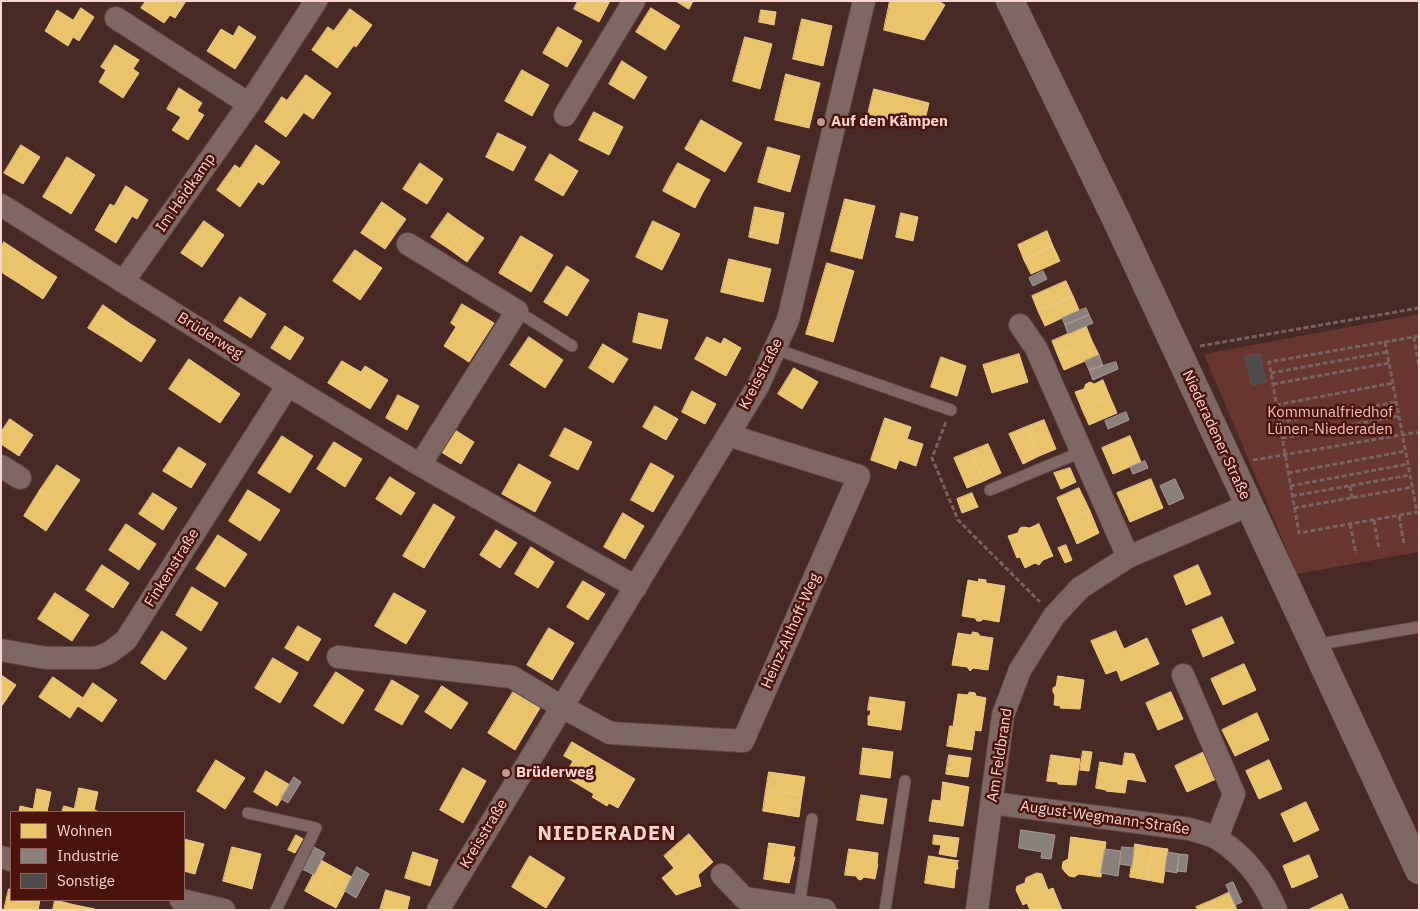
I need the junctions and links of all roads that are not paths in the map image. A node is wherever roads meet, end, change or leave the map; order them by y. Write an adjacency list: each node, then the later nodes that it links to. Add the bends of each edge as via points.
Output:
1 (316, 1): 6 (street, Im Heidkamp)
2 (634, 1): 7 (street)
3 (864, 1): 14 (street, Kreisstraße, via 788,320)
4 (1010, 1): 23 (street, Niederadener Straße)
5 (116, 18): 6 (street)
6 (249, 104): 10 (street, Im Heidkamp)
7 (565, 115)
8 (1, 205): 10 (street, Brüderweg)
9 (408, 244): 11 (street)
10 (122, 282): 15 (street, Brüderweg)
11 (517, 311): 13 (lane); 19 (street)
12 (1020, 325): 18 (street, via 1036,348)
13 (572, 346)
14 (775, 349): 16 (lane); 17 (street, Kreisstraße, via 758,386)
15 (288, 385): 19 (street, Brüderweg); 28 (street, Finkenstraße, via 126,640 96,658 46,658)
16 (950, 410)
17 (728, 435): 25 (street, Kreisstraße); 31 (street, Heinz-Althoff-Weg, via 859,476 743,741 610,733)
18 (1081, 452): 22 (lane); 24 (street)
19 (420, 464): 25 (street, Brüderweg)
20 (1, 466): 21 (street)
21 (20, 478)
22 (990, 490)
23 (1249, 505): 24 (street, Am Feldbrand); 27 (street, Niederadener Straße)
24 (1128, 557): 33 (street, Am Feldbrand, via 1080,588 1054,616 1020,670 1003,715)
25 (636, 587): 31 (street, Kreisstraße)
26 (1419, 627): 27 (lane)
27 (1314, 645): 37 (street, Niederadener Straße)
28 (1, 650)
29 (338, 657): 31 (street, via 512,677)
30 (1183, 675): 36 (street, via 1234,794)
31 (562, 707): 43 (street, Kreisstraße)
32 (905, 781): 45 (lane)
33 (992, 803): 36 (street, August-Wegmann-Straße, via 1189,829); 46 (street, Am Feldbrand)
34 (248, 813): 42 (lane, via 316,828)
35 (812, 819): 40 (lane)
36 (1217, 838): 47 (street, August-Wegmann-Straße, via 1257,874)
37 (1419, 870)
38 (722, 875): 40 (street, via 744,898)
39 (185, 901): 41 (street)
40 (799, 906): 44 (street)
41 (224, 910)
42 (276, 910)
43 (438, 910)
44 (825, 910)
45 (885, 910)
46 (977, 910)
47 (1276, 910)

